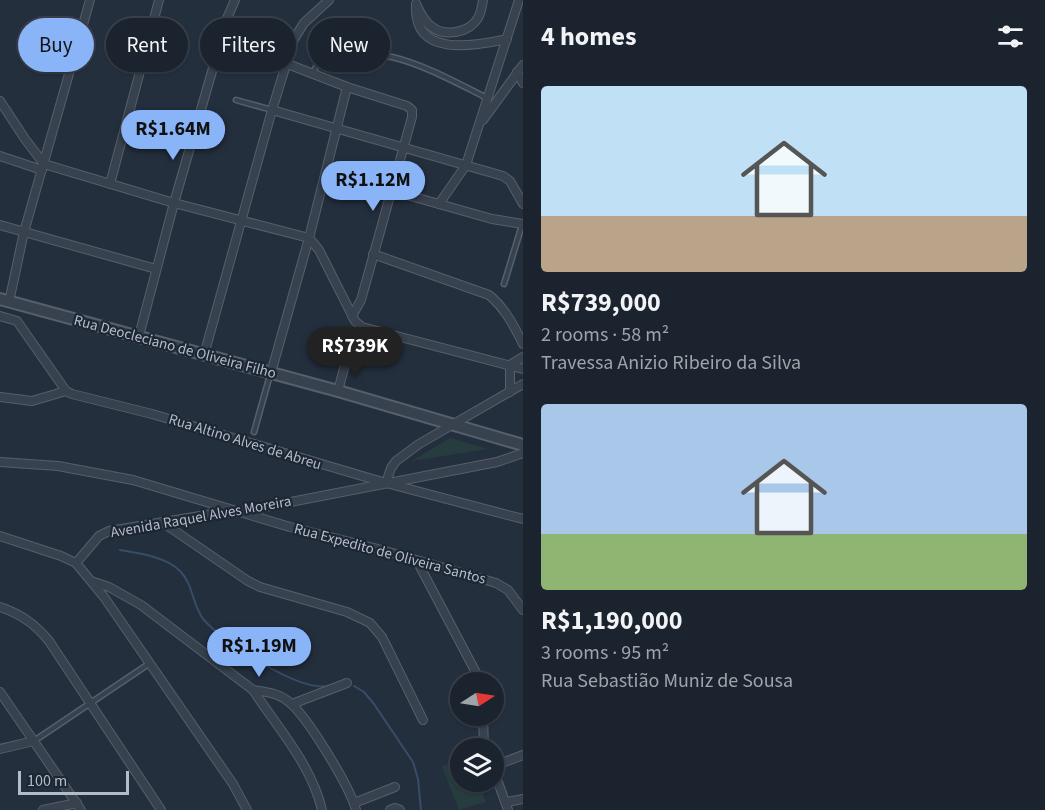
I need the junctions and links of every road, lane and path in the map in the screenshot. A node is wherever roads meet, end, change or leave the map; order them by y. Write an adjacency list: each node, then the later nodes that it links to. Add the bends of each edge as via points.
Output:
1 (90, 0): 26 (street)
2 (159, 0): 27 (street)
3 (236, 0): 29 (street)
4 (329, 0): 8 (street)
5 (483, 0): 7 (street, via 470,27 449,33 426,23)
6 (519, 0): 9 (street)
7 (415, 2): 9 (street, via 422,32 439,42 469,46)
8 (296, 35)
9 (507, 39): 17 (street)
10 (523, 65): 13 (street)
11 (296, 67): 14 (street)
12 (283, 72): 20 (street)
13 (517, 72): 15 (street); 21 (street)
14 (313, 73): 16 (street); 17 (lane, via 329,50 341,46 369,56 404,61)
15 (523, 83)
16 (347, 87): 22 (street); 23 (street, via 410,107 412,117)
17 (488, 98): 21 (street)
18 (236, 100): 20 (lane)
19 (0, 101): 26 (street)
20 (272, 110): 22 (street); 32 (street)
21 (480, 124): 25 (street)
22 (337, 129): 23 (street); 36 (street)
23 (405, 148): 25 (street); 28 (street)
24 (0, 156): 26 (street)
25 (466, 165): 30 (street); 31 (street, via 507,178)
26 (43, 167): 27 (street); 35 (street)
27 (110, 184): 29 (street)
28 (393, 191): 30 (street); 37 (street)
29 (174, 202): 32 (street); 38 (street)
30 (439, 204): 33 (street)
31 (523, 204)
32 (243, 221): 36 (street); 47 (street)
33 (522, 224): 39 (lane)
34 (0, 225): 35 (street)
35 (24, 232): 38 (street); 40 (street)
36 (309, 238): 43 (street); 52 (street)
37 (373, 254): 43 (street, via 361,300); 46 (street, via 489,295 507,313)
38 (156, 268): 45 (street)
39 (504, 284)
40 (5, 301): 41 (street, Rua Deocleciano de Oliveira Filho)
41 (22, 305): 44 (street); 45 (street, Rua Deocleciano de Oliveira Filho)
42 (0, 316): 44 (street)
43 (352, 316): 50 (street, via 358,325 368,329)
44 (17, 321): 54 (street)
45 (139, 336): 47 (street, Rua Deocleciano de Oliveira Filho)
46 (523, 344)
47 (204, 355): 52 (street, Rua Deocleciano de Oliveira Filho)
48 (347, 357): 55 (street)
49 (523, 357): 50 (street)
50 (510, 365): 51 (street); 56 (street)
51 (523, 369)
52 (271, 373): 55 (street, Rua Deocleciano de Oliveira Filho); 59 (lane)
53 (523, 384): 56 (street)
54 (66, 391): 57 (street, via 32,401); 63 (street, Rua Altino Alves de Abreu)
55 (338, 392): 58 (street, Rua Deocleciano de Oliveira Filho)
56 (510, 392): 58 (street)
57 (0, 397)
58 (453, 425): 60 (street, Rua Deocleciano de Oliveira Filho); 63 (street, via 396,461)
59 (255, 432)
60 (523, 445)
61 (523, 453): 63 (street, Avenida Raquel Alves Moreira, via 497,462)
62 (0, 462): 64 (street, Rua Expedito de Oliveira Santos, via 58,466 133,480)
63 (386, 483): 64 (street, Avenida Raquel Alves Moreira); 65 (street, Rua Altino Alves de Abreu)
64 (239, 512): 66 (street, Avenida Raquel Alves Moreira); 68 (street, Rua Expedito de Oliveira Santos)
65 (523, 519)
66 (162, 522): 69 (street, Avenida Raquel Alves Moreira, via 109,531 99,536); 80 (street, via 260,587 347,612 370,623 382,637)
67 (0, 536): 69 (street)
68 (417, 561): 72 (street, Rua Expedito de Oliveira Santos, via 496,583 508,590); 74 (street)
69 (76, 563): 70 (street)
70 (94, 582): 73 (street); 76 (street, via 141,605)
71 (0, 607): 78 (street, via 37,626)
72 (523, 610)
73 (150, 663): 78 (lane); 92 (street, via 234,784)
74 (476, 672)
75 (347, 683): 79 (street)
76 (253, 690): 79 (street, via 274,694); 93 (street, via 308,773)
77 (0, 692): 81 (street)
78 (91, 704): 81 (lane); 91 (street)
79 (292, 704): 89 (street, via 325,751)
80 (423, 720)
81 (33, 741): 82 (street); 88 (street)
82 (0, 749)
83 (523, 755): 84 (street)
84 (504, 762)
85 (395, 787): 89 (street)
86 (523, 799): 87 (street)
87 (507, 806)
88 (79, 807): 90 (street)
89 (355, 807)
90 (43, 810)
91 (161, 810)
92 (247, 810)
93 (322, 810)
94 (390, 810): 95 (street)
95 (400, 810)

